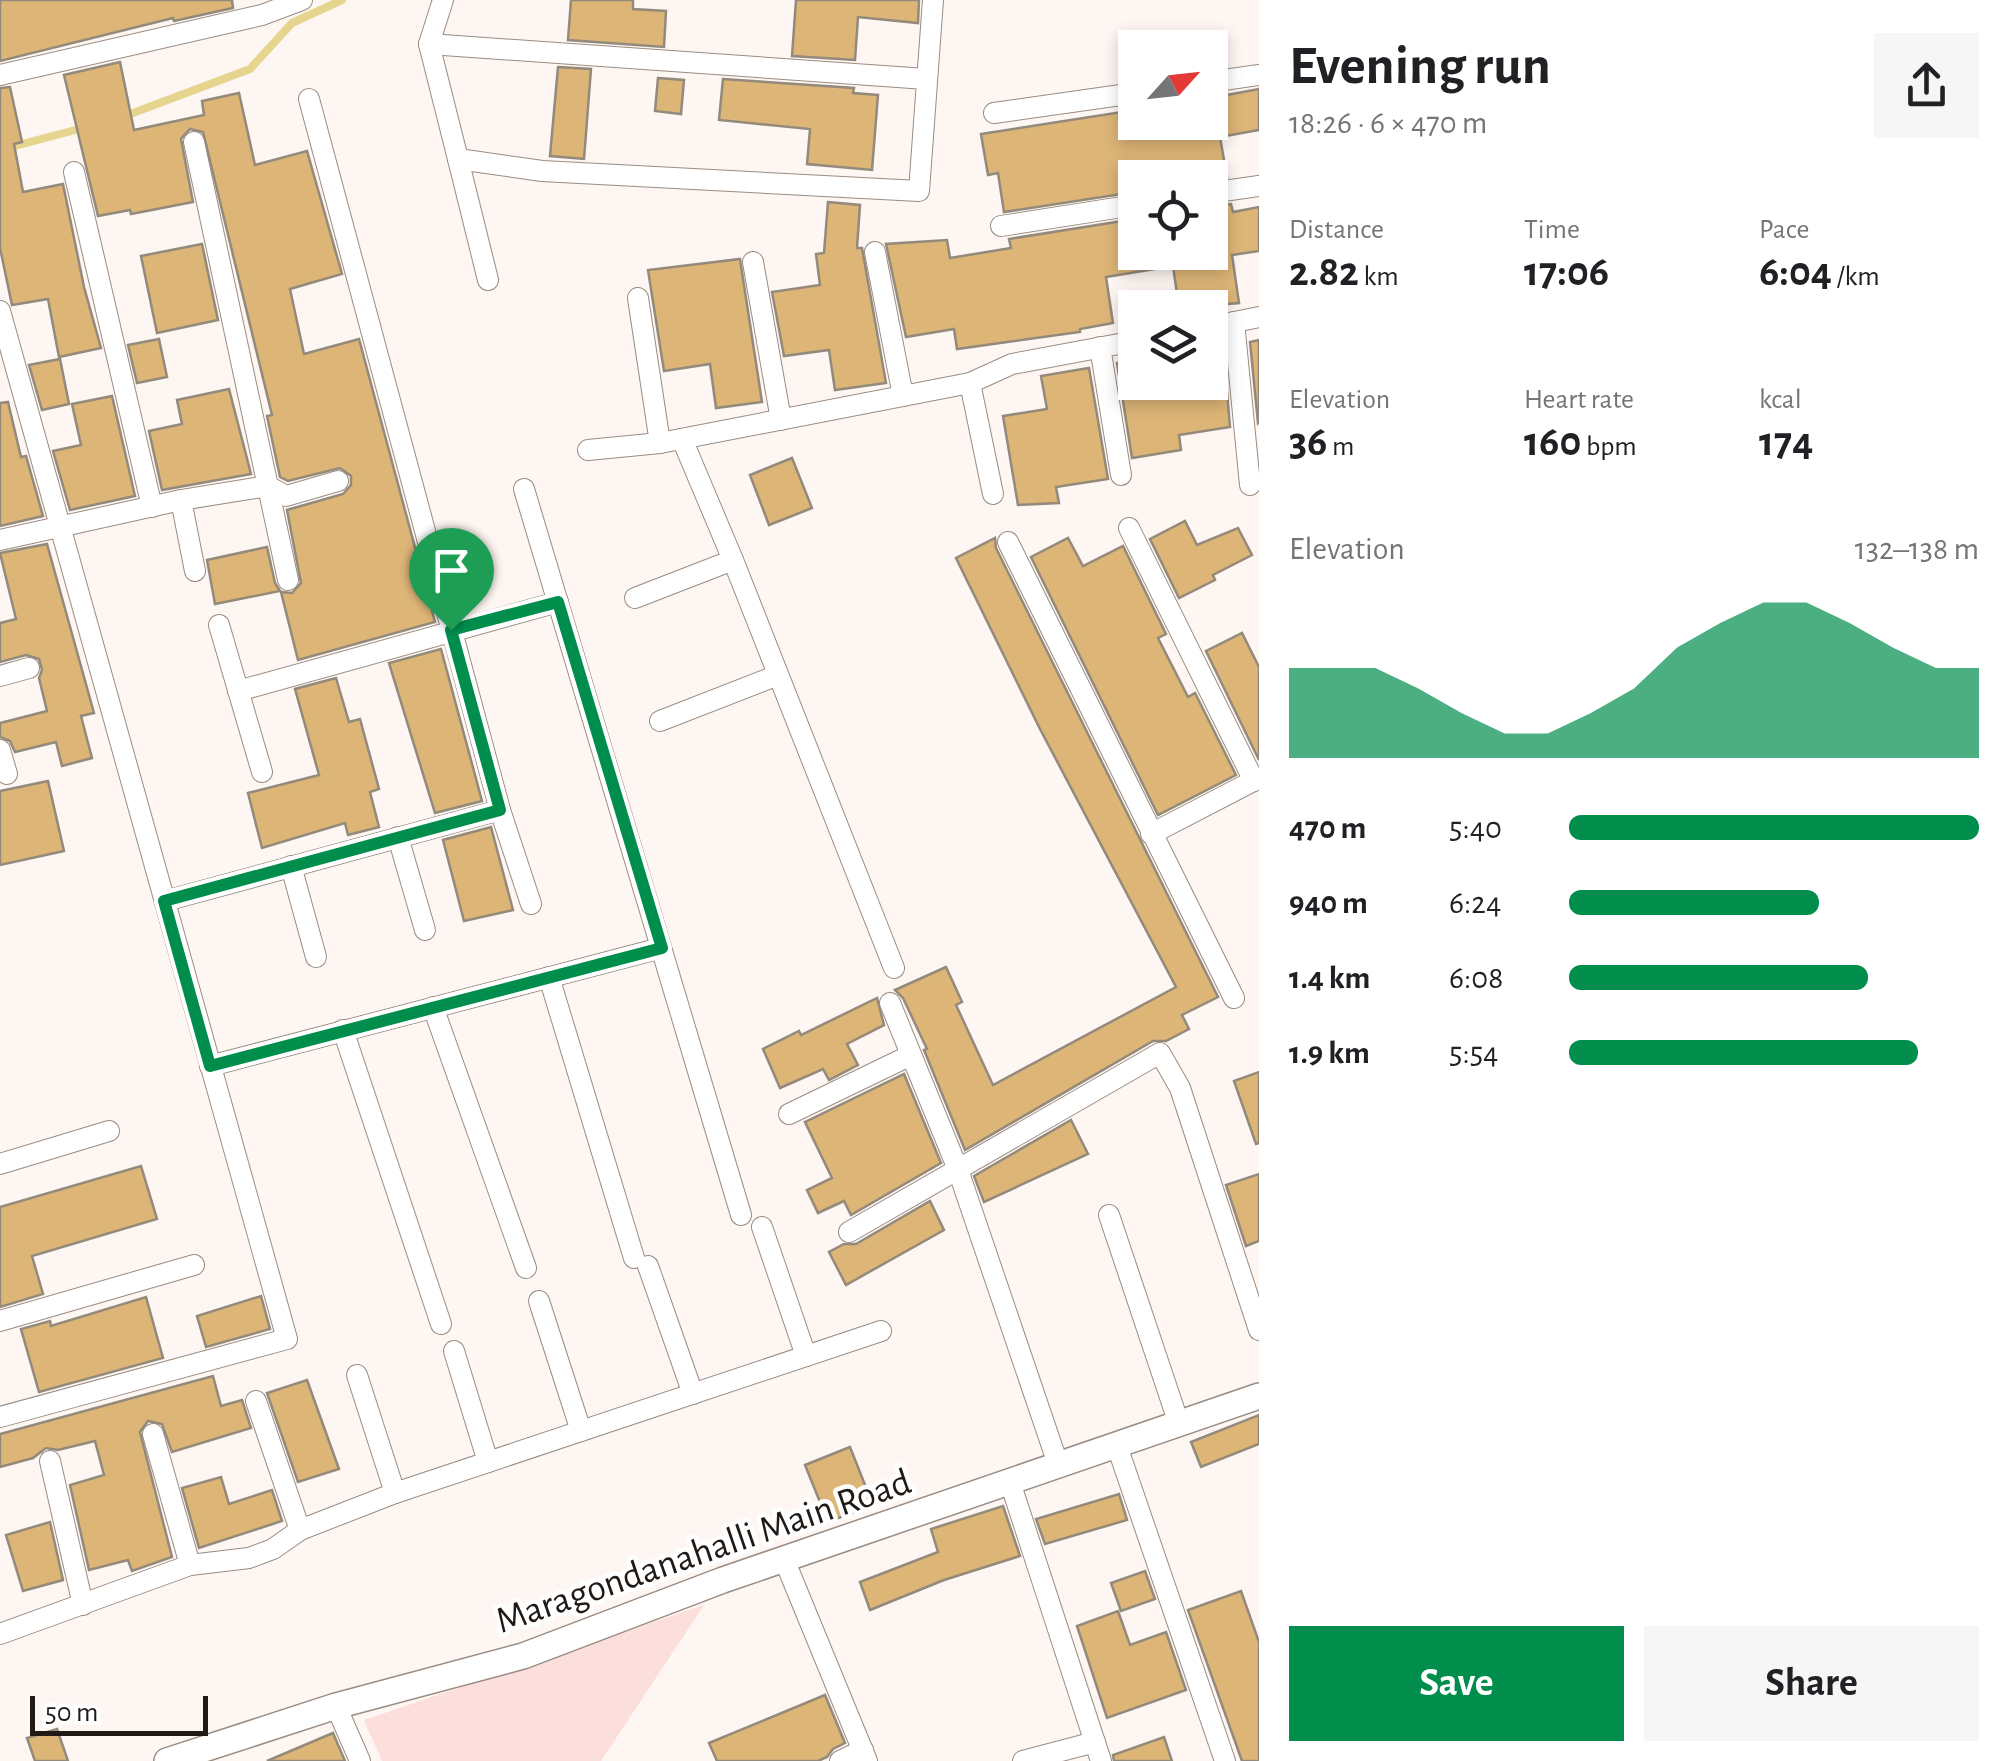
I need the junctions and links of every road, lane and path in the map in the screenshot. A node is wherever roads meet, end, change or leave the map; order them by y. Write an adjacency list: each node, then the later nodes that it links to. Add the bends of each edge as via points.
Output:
1 (302, 0): 5 (street)
2 (443, 0): 4 (street)
3 (933, 0): 7 (street)
4 (430, 44): 7 (street); 13 (street)
5 (0, 75)
6 (1259, 75): 8 (street)
7 (926, 79): 13 (street, via 918,191 542,171)
8 (1228, 79)
9 (1118, 96): 11 (street)
10 (309, 99): 53 (street)
11 (994, 114)
12 (194, 142): 38 (street)
13 (458, 159): 21 (street)
14 (74, 172): 42 (street)
15 (1259, 186): 16 (street)
16 (1228, 190)
17 (1118, 208): 18 (street)
18 (1001, 226)
19 (875, 252): 30 (street)
20 (753, 262): 31 (street)
21 (488, 280)
22 (638, 298): 33 (street)
23 (0, 311): 43 (street)
24 (1259, 317): 25 (street)
25 (1234, 322): 26 (street); 35 (street)
26 (1228, 323)
27 (1118, 344): 28 (street)
28 (1100, 348): 29 (street, via 1012,364); 36 (street)
29 (970, 383): 30 (street); 40 (street)
30 (903, 396): 31 (street)
31 (781, 420): 32 (street)
32 (682, 439): 33 (street); 47 (street)
33 (660, 443): 34 (street)
34 (588, 450)
35 (1253, 470)
36 (1121, 476)
37 (338, 481): 38 (street, via 286,496)
38 (268, 486): 41 (street); 49 (street)
39 (524, 490): 51 (street)
40 (993, 494)
41 (181, 500): 42 (street); 48 (street)
42 (152, 507): 43 (street)
43 (60, 528): 45 (street); 67 (street)
44 (1129, 528): 62 (street)
45 (0, 540)
46 (1008, 542): 64 (street)
47 (733, 560): 50 (street); 55 (street)
48 (195, 570)
49 (288, 580)
50 (634, 598)
51 (558, 602): 53 (street); 70 (street)
52 (219, 625): 57 (street)
53 (451, 630): 57 (street); 63 (street)
54 (29, 668): 56 (street)
55 (778, 675): 58 (street); 72 (street)
56 (0, 676)
57 (238, 691): 60 (street)
58 (660, 720)
59 (0, 750): 61 (street)
60 (262, 772)
61 (7, 774)
62 (1257, 780): 64 (street)
63 (500, 810): 65 (street); 68 (street)
64 (1151, 834): 74 (street)
65 (398, 838): 66 (street); 69 (street)
66 (291, 866): 67 (street); 71 (street)
67 (164, 901): 79 (street)
68 (530, 904)
69 (424, 930)
70 (662, 948): 73 (street); 84 (street)
71 (316, 957)
72 (894, 968)
73 (549, 977): 76 (street); 98 (street, via 641,1262)
74 (1234, 998)
75 (890, 1003): 78 (street)
76 (433, 1006): 77 (street); 89 (street)
77 (343, 1030): 79 (street); 92 (street)
78 (911, 1055): 80 (street); 83 (street)
79 (210, 1066): 101 (street, via 286,1339)
80 (789, 1114)
81 (109, 1132): 82 (street)
82 (0, 1164)
83 (957, 1167): 87 (street); 93 (street, via 1160,1052 1180,1088); 108 (street)
84 (741, 1214)
85 (1109, 1214): 102 (street)
86 (762, 1227): 96 (street)
87 (849, 1232)
88 (194, 1265): 91 (street)
89 (526, 1268)
90 (539, 1301): 103 (street)
91 (0, 1322)
92 (441, 1324)
93 (1259, 1330)
94 (882, 1331): 96 (street)
95 (454, 1351): 107 (street)
96 (806, 1356): 98 (street)
97 (357, 1374): 110 (street)
98 (692, 1394): 103 (street)
99 (1259, 1396): 102 (street, Maragondanahalli Main Road)
100 (256, 1401): 111 (street)
101 (0, 1418)
102 (1179, 1424): 105 (street, Maragondanahalli Main Road)
103 (581, 1431): 107 (street)
104 (153, 1434): 113 (street)
105 (1117, 1446): 108 (street, Maragondanahalli Main Road); 123 (street)
106 (50, 1461): 114 (street)
107 (488, 1462): 110 (street)
108 (1059, 1467): 109 (street, Maragondanahalli Main Road)
109 (1010, 1482): 112 (street, Maragondanahalli Main Road); 117 (street)
110 (395, 1493): 111 (street)
111 (300, 1530): 113 (street, via 249,1558)
112 (784, 1559): 116 (street, Maragondanahalli Main Road, via 523,1656); 118 (street)
113 (190, 1565): 114 (street)
114 (82, 1605): 115 (street)
115 (0, 1634)
116 (336, 1706): 119 (street, Maragondanahalli Main Road); 120 (street)
117 (1098, 1752): 122 (street)
118 (865, 1756): 121 (street)
119 (167, 1761)
120 (360, 1761)
121 (840, 1761)
122 (1023, 1761)
123 (1225, 1761)

